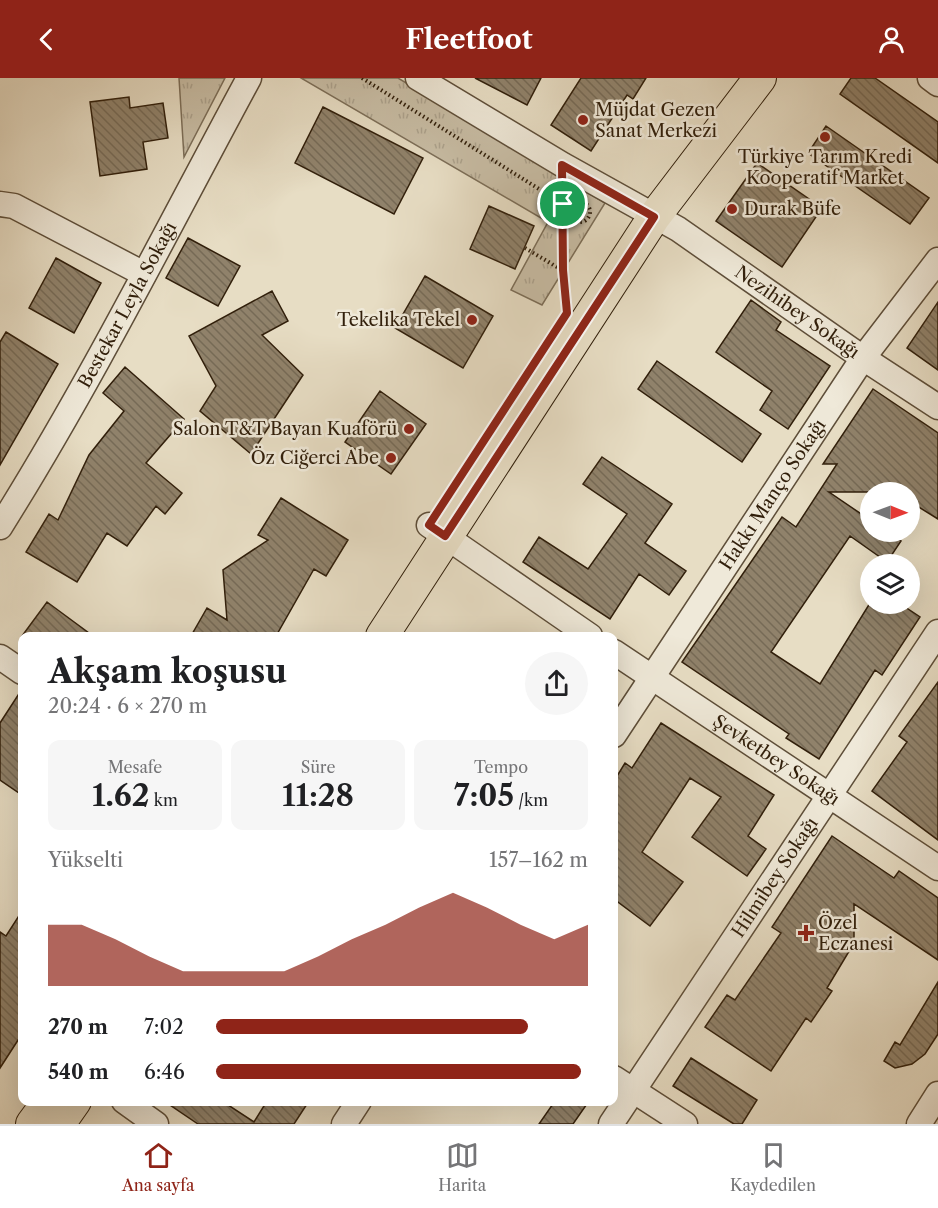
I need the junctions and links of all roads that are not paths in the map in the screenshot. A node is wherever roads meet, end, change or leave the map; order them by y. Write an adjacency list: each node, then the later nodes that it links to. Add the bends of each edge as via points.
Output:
1 (249, 78): 10 (street, Bestekar Leyla Sokağı)
2 (418, 78): 8 (street, Nezihibey Sokağı)
3 (736, 78): 8 (main road)
4 (760, 78): 8 (main road)
5 (930, 78): 6 (street)
6 (938, 84)
7 (0, 204): 10 (street, via 14,206)
8 (647, 213): 11 (street, Nezihibey Sokağı, via 678,229); 14 (main road); 14 (main road, via 567,313)
9 (938, 260): 11 (street, Hakkı Manço Sokağı)
10 (144, 274): 13 (street, Bestekar Leyla Sokağı)
11 (863, 358): 12 (street, Nezihibey Sokağı); 22 (street, Hakkı Manço Sokağı)
12 (938, 407)
13 (0, 527)
14 (437, 531): 15 (main road); 16 (main road); 17 (street)
15 (362, 632)
16 (384, 632)
17 (584, 632)
18 (938, 632): 24 (street, Hilmibey Sokağı)
19 (618, 655): 22 (street, Şevketbey Sokağı)
20 (0, 657): 21 (street)
21 (18, 669)
22 (652, 679): 23 (street, Hakkı Manço Sokağı); 24 (street, Şevketbey Sokağı)
23 (618, 729)
24 (827, 797): 25 (street, Şevketbey Sokağı); 26 (street, Hilmibey Sokağı)
25 (938, 868)
26 (623, 1084): 28 (street, Hilmibey Sokağı); 39 (street)
27 (938, 1094): 40 (street)
28 (618, 1101)
29 (46, 1106): 34 (main road)
30 (71, 1106): 35 (main road)
31 (131, 1106): 36 (street)
32 (356, 1106): 37 (street)
33 (616, 1106): 38 (street, Hilmibey Sokağı)
34 (33, 1124)
35 (58, 1124)
36 (156, 1124)
37 (344, 1124)
38 (611, 1124)
39 (685, 1124)
40 (919, 1124)

